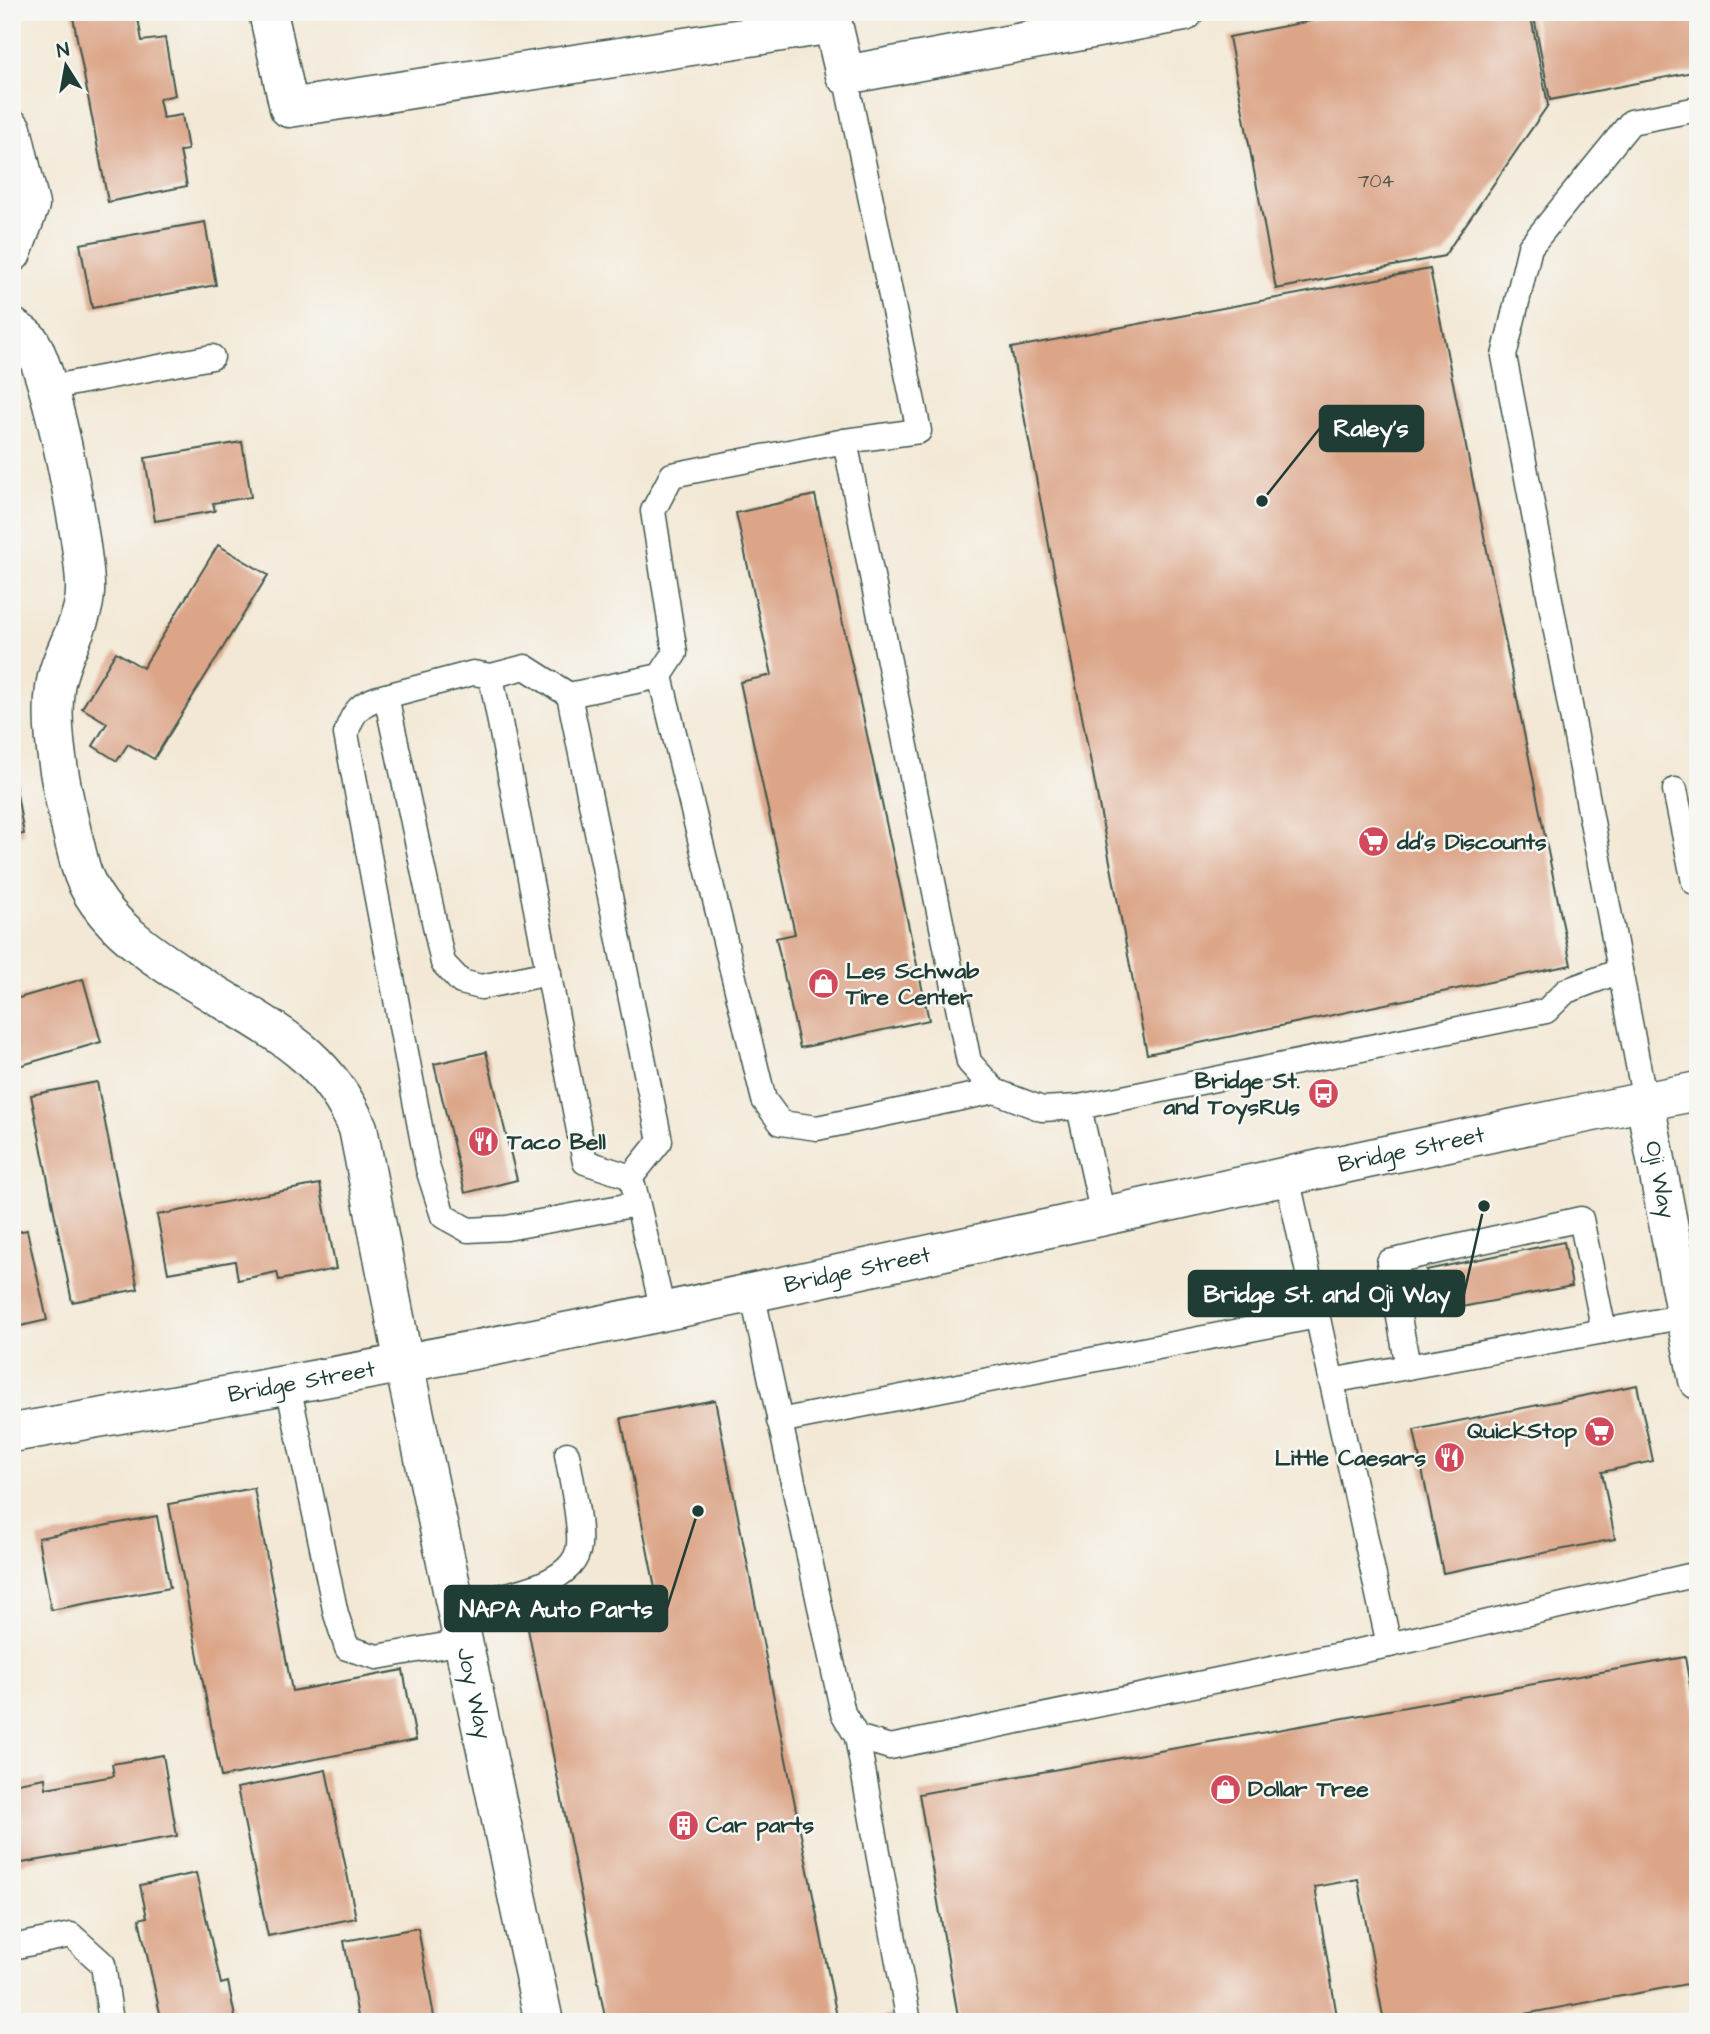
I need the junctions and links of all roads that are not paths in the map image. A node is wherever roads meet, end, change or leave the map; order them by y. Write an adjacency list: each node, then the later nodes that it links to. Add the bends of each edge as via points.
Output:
1 (268, 12): 3 (street, via 289,108)
2 (1184, 12): 4 (street)
3 (832, 18): 4 (street)
4 (845, 75): 11 (lane, via 919,430)
5 (1698, 109): 18 (lane, via 1631,122 1530,247 1504,356)
6 (12, 129): 7 (street, via 30,205)
7 (12, 253)
8 (12, 327): 10 (street, Joy Way, via 29,340)
9 (212, 357): 10 (lane)
10 (48, 388): 34 (street, Joy Way, via 82,542 85,594 55,687 57,751 81,868 104,912 134,940 306,1055 345,1097 358,1128)
11 (845, 441): 13 (lane, via 672,475 653,511 675,653); 20 (lane, via 969,1062)
12 (491, 676): 14 (lane, via 525,667); 15 (lane, via 463,675); 19 (lane)
13 (660, 676): 14 (lane); 20 (lane, via 764,1100 781,1123 817,1128)
14 (569, 695): 25 (lane, via 660,1141)
15 (386, 696): 19 (lane, via 443,963 461,982 481,986); 26 (lane, via 368,700 352,713 346,734 428,1169 443,1216 468,1230 506,1228)
16 (1675, 790): 17 (lane)
17 (1694, 882)
18 (1620, 971): 22 (lane); 23 (lane, via 1566,991 1546,1011)
19 (549, 973): 25 (lane, via 585,1162)
20 (995, 1091): 23 (lane, via 1042,1109)
21 (1698, 1091): 22 (street, Bridge Street)
22 (1644, 1102): 24 (street, Bridge Street); 28 (street, Oji Way)
23 (1079, 1107): 27 (lane)
24 (1287, 1176): 27 (street, Bridge Street); 31 (lane)
25 (631, 1177): 26 (lane)
26 (637, 1204): 30 (lane)
27 (1103, 1216): 29 (street, Bridge Street)
28 (1688, 1274): 32 (street, Oji Way)
29 (752, 1292): 30 (street, Bridge Street); 39 (lane)
30 (663, 1311): 34 (street, Bridge Street)
31 (1317, 1316): 37 (lane); 39 (lane)
32 (1686, 1316): 33 (lane); 36 (street, Oji Way)
33 (1604, 1331): 35 (lane); 35 (lane, via 1581,1219 1389,1262)
34 (404, 1364): 38 (street, Bridge Street); 43 (street, Joy Way)
35 (1408, 1367): 37 (lane)
36 (1698, 1380)
37 (1331, 1381): 44 (lane)
38 (288, 1385): 40 (street, Bridge Street); 43 (lane, via 347,1648 377,1657)
39 (779, 1421): 45 (lane, via 843,1713)
40 (12, 1433)
41 (567, 1454): 43 (lane, via 580,1546 569,1570)
42 (1698, 1574): 44 (lane)
43 (459, 1624): 48 (street, Joy Way)
44 (1389, 1645): 45 (lane, via 890,1747)
45 (857, 1737): 49 (lane)
46 (12, 1947): 47 (lane, via 71,1935 103,1964)
47 (111, 2022)
48 (544, 2022)
49 (909, 2022)

